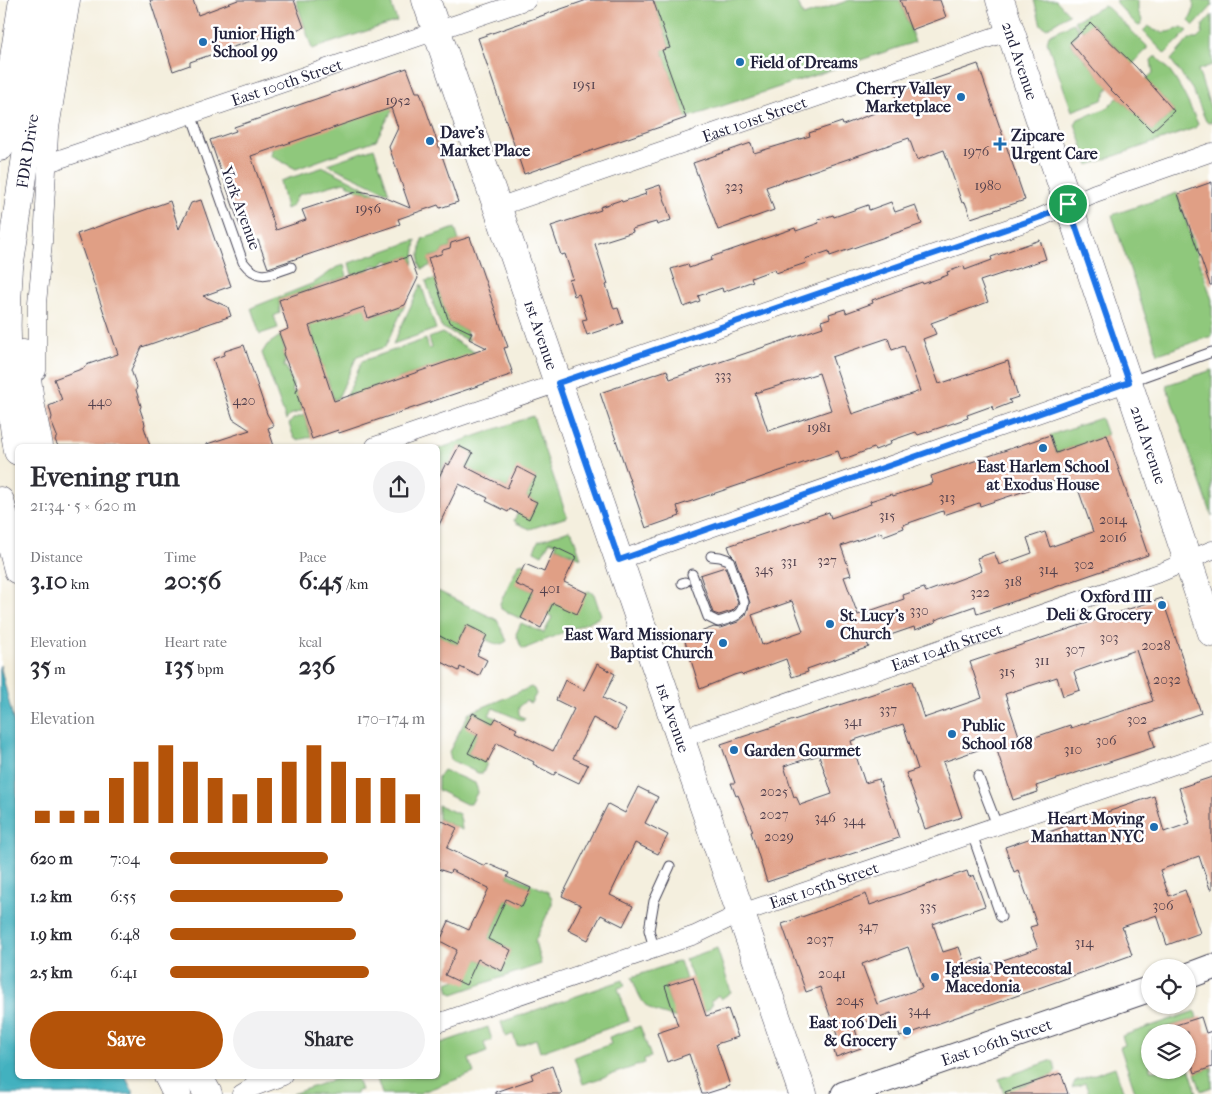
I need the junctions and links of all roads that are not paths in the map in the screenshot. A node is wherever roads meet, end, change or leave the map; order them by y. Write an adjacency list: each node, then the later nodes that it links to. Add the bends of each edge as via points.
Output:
1 (23, 0): 10 (main road, FDR Drive)
2 (50, 0): 16 (main road, FDR Drive)
3 (72, 0): 12 (street, FDR Drive, via 49,134)
4 (426, 0): 7 (main road, 1st Avenue)
5 (526, 0): 7 (street, East 100th Street)
6 (1000, 0): 8 (main road, 2nd Avenue)
7 (437, 31): 9 (street, East 100th Street); 14 (main road, 1st Avenue)
8 (1010, 31): 13 (main road, 2nd Avenue); 14 (street, East 101st Street)
9 (191, 114): 12 (street, East 100th Street); 15 (lane, York Avenue, via 249,270 263,276)
10 (0, 147)
11 (1212, 152): 13 (street)
12 (48, 163): 22 (street, FDR Drive, via 36,352)
13 (1068, 204): 18 (main road, 2nd Avenue); 19 (street, via 1041,217)
14 (498, 207): 19 (main road, 1st Avenue)
15 (291, 267)
16 (9, 268): 20 (main road, FDR Drive, via 7,371); 21 (main road)
17 (1212, 352): 18 (lane)
18 (1129, 382): 26 (main road, 2nd Avenue); 28 (street)
19 (558, 383): 23 (street); 28 (main road, 1st Avenue)
20 (17, 444)
21 (39, 444)
22 (46, 444)
23 (380, 444)
24 (0, 501): 27 (main road)
25 (711, 556): 29 (lane, via 729,560 744,602 738,616 718,622 708,617)
26 (1200, 556): 30 (main road, 2nd Avenue); 31 (street, East 104th Street, via 1153,576)
27 (15, 558)
28 (619, 560): 31 (main road, 1st Avenue)
29 (692, 574)
30 (1212, 633)
31 (680, 739): 37 (main road, 1st Avenue)
32 (1212, 752): 34 (street, East 105th Street)
33 (978, 776): 34 (lane)
34 (997, 825): 35 (street, East 105th Street)
35 (972, 834): 37 (street, East 105th Street); 38 (lane)
36 (670, 866): 39 (lane, via 654,901 649,930)
37 (739, 914): 39 (street, East 105th Street, via 695,935); 50 (main road, 1st Avenue)
38 (1001, 917)
39 (654, 948): 43 (street, East 105th Street)
40 (1212, 967): 41 (main road)
41 (1196, 973)
42 (1141, 991): 51 (main road, East 106th Street)
43 (440, 1021)
44 (170, 1079): 47 (main road)
45 (200, 1079): 48 (main road)
46 (275, 1079): 49 (street)
47 (177, 1094)
48 (208, 1094)
49 (241, 1094)
50 (802, 1094)
51 (844, 1094)

